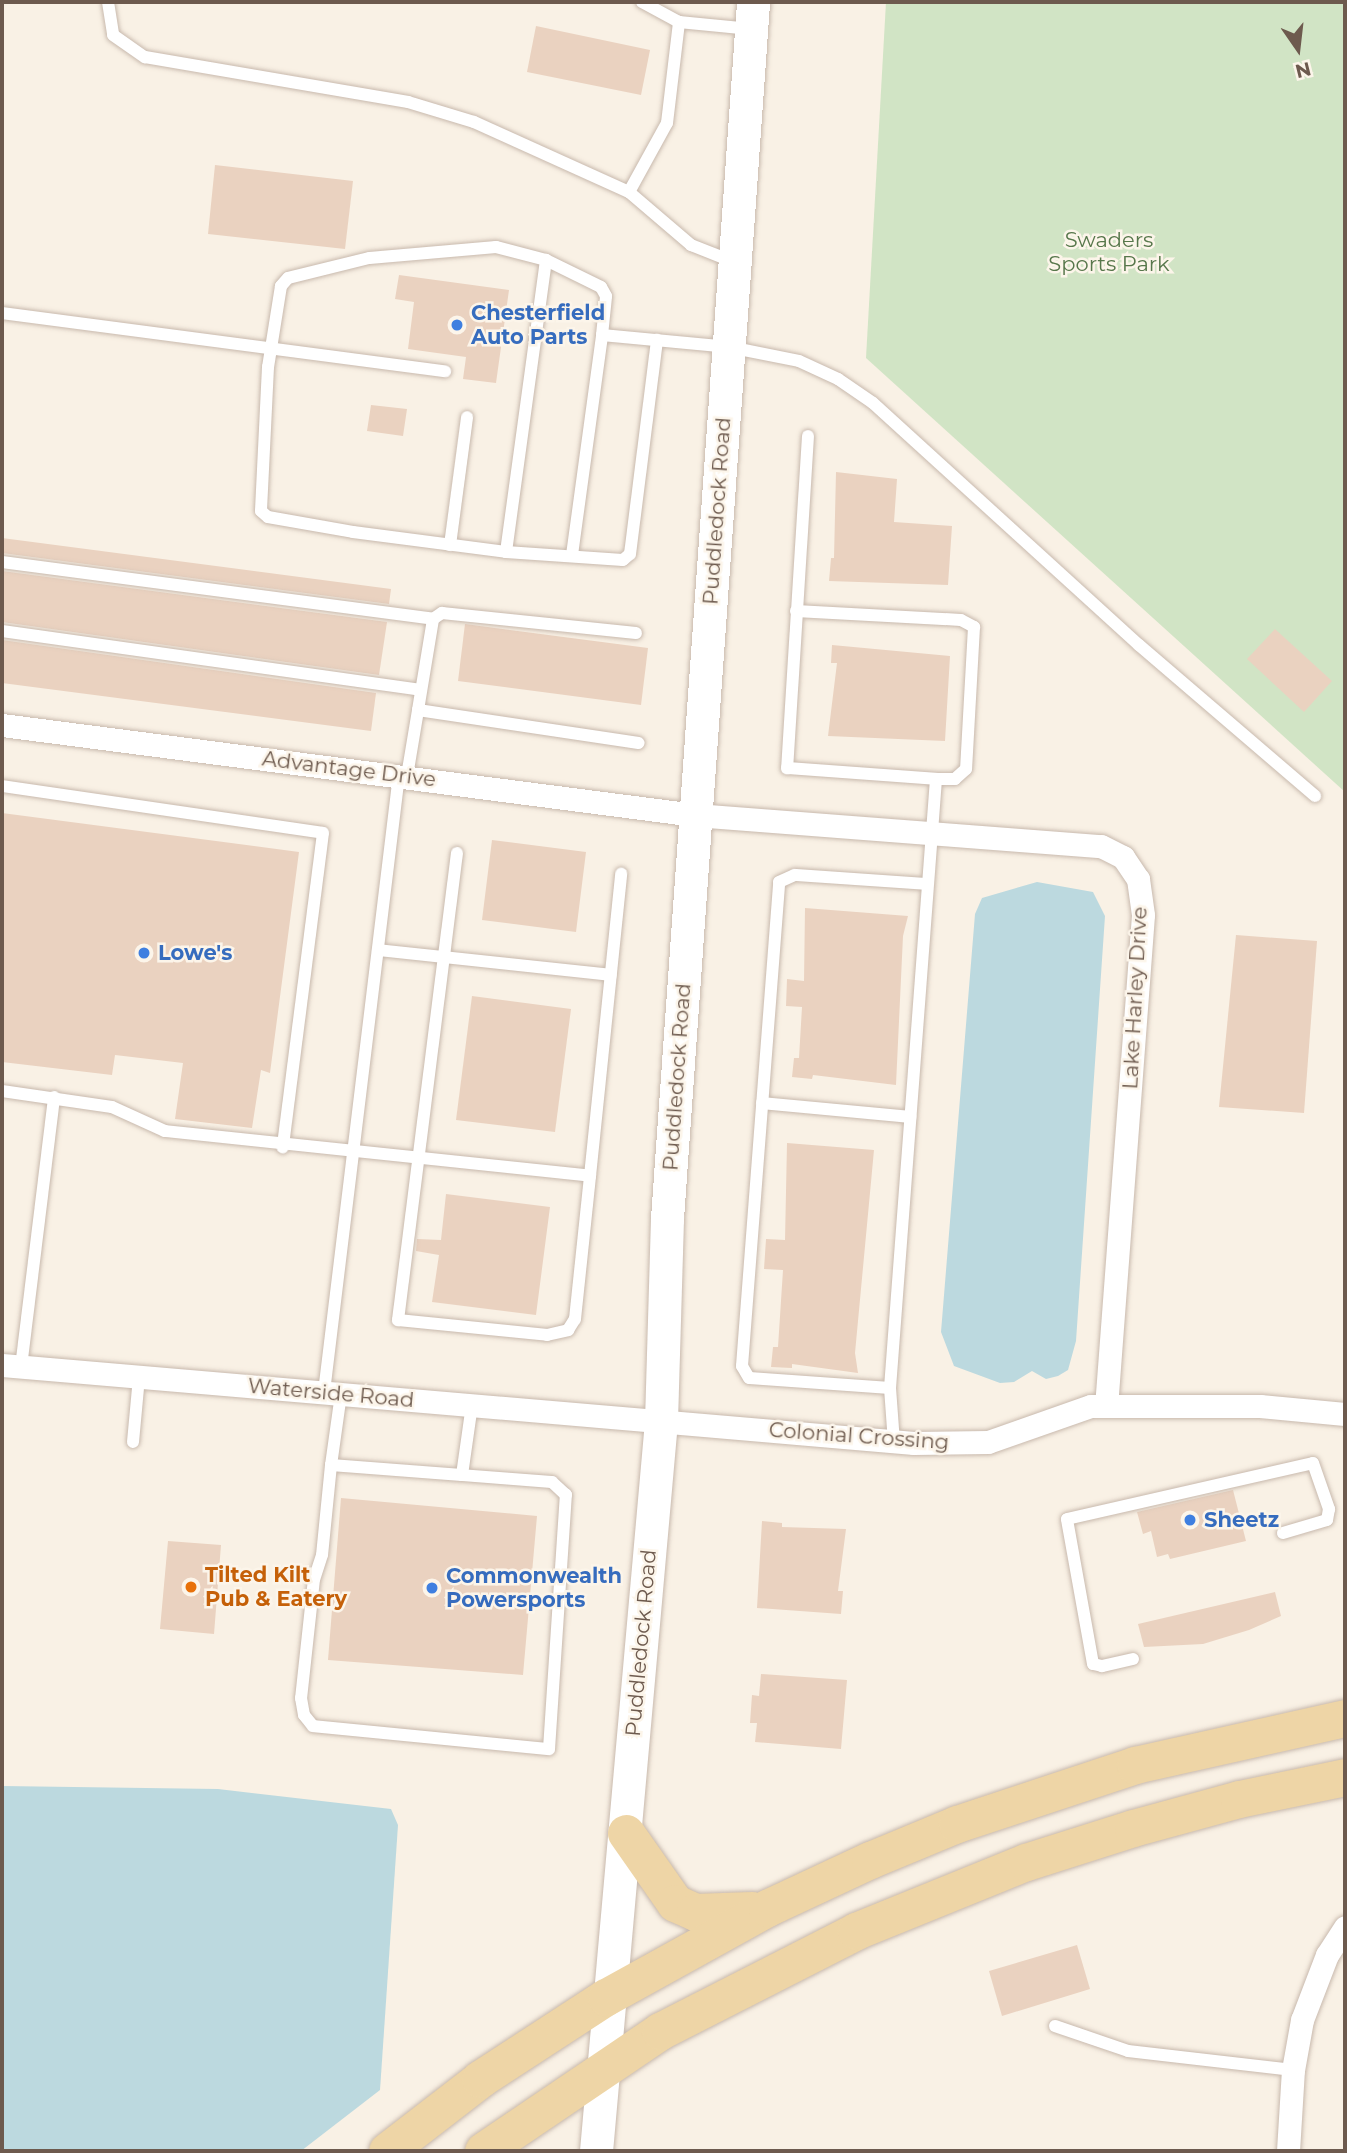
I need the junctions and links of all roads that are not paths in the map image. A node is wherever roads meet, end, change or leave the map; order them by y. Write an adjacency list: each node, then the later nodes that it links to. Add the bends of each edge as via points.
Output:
1 (108, 2): 5 (lane, via 113,35 145,57 408,102 474,122)
2 (642, 2): 4 (lane)
3 (752, 15): 4 (lane); 7 (main road, Puddledock Road)
4 (679, 22): 5 (lane, via 667,123)
5 (629, 192): 7 (lane, via 691,245)
6 (546, 260): 9 (lane, via 601,287 606,296); 12 (lane, via 496,247 369,258 288,278 281,285); 17 (lane)
7 (735, 262): 11 (main road, Puddledock Road)
8 (2, 313): 12 (lane)
9 (602, 335): 10 (lane); 18 (lane)
10 (657, 340): 11 (lane); 18 (lane, via 630,554 623,560)
11 (729, 347): 31 (lane, via 799,361 838,379 873,403 1139,646); 32 (main road, Puddledock Road)
12 (271, 349): 13 (lane); 16 (lane, via 261,511 268,517)
13 (445, 371)
14 (467, 417): 16 (lane)
15 (808, 436): 20 (lane)
16 (450, 545): 17 (lane)
17 (506, 552): 18 (lane)
18 (572, 555)
19 (2, 562): 21 (lane)
20 (796, 611): 29 (lane, via 788,768); 29 (lane, via 969,621 974,627 966,769 955,779)
21 (433, 619): 23 (lane, via 460,611); 24 (lane)
22 (2, 632): 24 (lane)
23 (636, 633)
24 (422, 690): 25 (lane)
25 (418, 710): 27 (lane); 28 (lane)
26 (2, 725): 28 (street, Advantage Drive)
27 (639, 743)
28 (403, 776): 32 (street, Advantage Drive); 37 (lane)
29 (936, 779): 33 (lane)
30 (2, 786): 44 (lane, via 323,833)
31 (1315, 796)
32 (695, 815): 33 (street, Lake Harley Drive); 55 (main road, Puddledock Road, via 667,1218)
33 (931, 831): 36 (lane); 53 (street, Lake Harley Drive, via 1101,846 1123,857 1139,879 1143,915)
34 (457, 853): 38 (lane)
35 (621, 874): 39 (lane)
36 (928, 884): 42 (lane, via 795,875 779,882); 43 (lane)
37 (379, 950): 38 (lane); 45 (lane)
38 (444, 957): 39 (lane); 46 (lane)
39 (611, 975): 47 (lane)
40 (2, 1091): 41 (lane)
41 (54, 1097): 44 (lane, via 112,1107 165,1131); 48 (lane)
42 (762, 1103): 43 (lane); 50 (lane, via 743,1374)
43 (910, 1116): 50 (lane)
44 (283, 1147): 45 (lane)
45 (353, 1151): 46 (lane); 51 (lane)
46 (419, 1158): 47 (lane); 47 (lane, via 398,1320 547,1335 568,1330 575,1319)
47 (590, 1176)
48 (11, 1366): 49 (street, Waterside Road)
49 (139, 1377): 51 (street, Waterside Road); 56 (lane)
50 (890, 1388): 57 (lane)
51 (333, 1393): 52 (street, Waterside Road); 58 (lane)
52 (472, 1405): 55 (street, Waterside Road); 59 (lane)
53 (1105, 1406): 54 (street, Colonial Crossing, via 1260,1406); 57 (street, Colonial Crossing, via 1091,1406 988,1442)
54 (1345, 1414)
55 (660, 1421): 57 (street, Colonial Crossing); 64 (main road, Puddledock Road)
56 (133, 1442)
57 (894, 1442)
58 (331, 1465): 59 (lane); 59 (lane, via 310,1619 304,1715 313,1726 549,1749 566,1495 552,1482)
59 (462, 1475)
60 (1283, 1533): 61 (lane, via 1327,1520 1329,1509 1313,1462 1070,1517 1065,1523 1089,1627 1091,1660 1102,1666)
61 (1133, 1659)
62 (1345, 1718): 65 (main road, via 1147,1762 1028,1798 870,1860)
63 (1345, 1777): 69 (main road, via 1239,1798 1133,1828 951,1890 757,1980)
64 (626, 1833): 65 (main road, via 675,1903 695,1912 719,1914); 67 (main road, Puddledock Road)
65 (767, 1908): 67 (main road)
66 (1345, 1927): 70 (street, via 1311,1990)
67 (606, 1997): 69 (main road, Puddledock Road); 71 (main road, via 480,2079)
68 (1055, 2026): 70 (lane, via 1096,2044 1128,2051)
69 (601, 2067): 72 (main road); 73 (main road, Puddledock Road)
70 (1293, 2070): 74 (street)
71 (387, 2151)
72 (483, 2151)
73 (596, 2151)
74 (1288, 2151)

